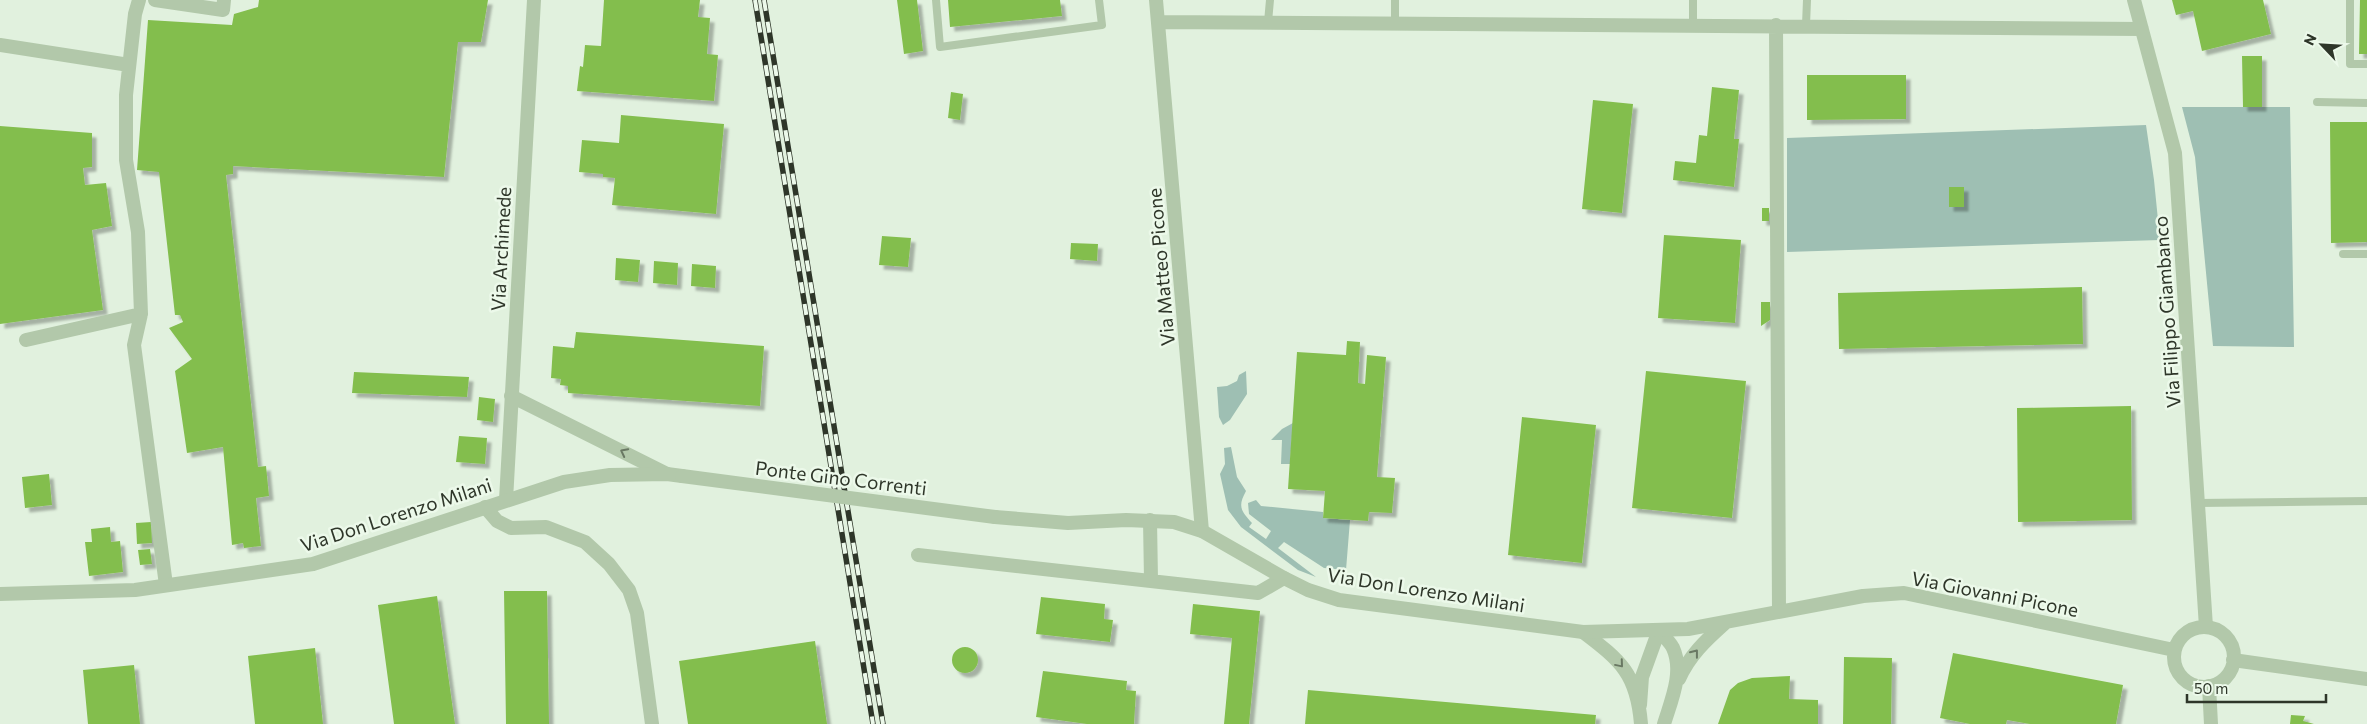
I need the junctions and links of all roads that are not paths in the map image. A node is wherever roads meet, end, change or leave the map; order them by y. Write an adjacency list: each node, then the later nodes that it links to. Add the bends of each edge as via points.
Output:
1 (139, 0): 23 (street)
2 (156, 0): 3 (street, via 222,10)
3 (224, 0)
4 (534, 0): 30 (street, Via Archimede)
5 (936, 0): 6 (lane, via 940,47 1102,25)
6 (1099, 0)
7 (1156, 0): 14 (street, Via Matteo Picone)
8 (1270, 0): 15 (lane)
9 (1394, 0): 16 (lane)
10 (1693, 0): 17 (lane)
11 (1807, 0): 19 (lane)
12 (2134, 0): 20 (street, Via Filippo Giambanco)
13 (2350, 0): 22 (lane, via 2350,64)
14 (1158, 22): 15 (street); 39 (street, Via Matteo Picone)
15 (1268, 22): 16 (street)
16 (1395, 23): 17 (street)
17 (1693, 24): 18 (street)
18 (1776, 24): 19 (street); 45 (street)
19 (1806, 25): 20 (street)
20 (2142, 28): 35 (street, Via Filippo Giambanco, via 2175,153)
21 (0, 45): 23 (street)
22 (2367, 64)
23 (129, 65): 28 (street, via 126,160 138,232)
24 (2317, 102): 25 (lane)
25 (2367, 103)
26 (2343, 254): 27 (lane)
27 (2367, 254)
28 (141, 314): 29 (street); 43 (street, via 134,345)
29 (26, 340)
30 (511, 396): 31 (street, one-way to 30); 33 (street, Via Archimede)
31 (667, 474): 32 (street, Via Don Lorenzo Milani); 33 (street, Via Don Lorenzo Milani, via 610,475 564,482)
32 (682, 476): 37 (street, Ponte Gino Correnti, bridge)
33 (506, 500): 36 (street, Via Don Lorenzo Milani)
34 (2367, 501): 35 (lane)
35 (2198, 503): 47 (street, Via Filippo Giambanco)
36 (486, 507): 43 (street, Via Don Lorenzo Milani, via 313,564); 56 (street, via 497,521 511,528 546,527 585,542 609,564 629,590 637,613)
37 (995, 516): 38 (street, Via Don Lorenzo Milani, via 1068,523)
38 (1150, 520): 39 (street, Via Don Lorenzo Milani, via 1174,522); 42 (street)
39 (1202, 531): 41 (street, Via Don Lorenzo Milani)
40 (918, 555): 42 (street)
41 (1284, 578): 42 (street, via 1258,593); 49 (street, Via Don Lorenzo Milani, via 1339,600)
42 (1151, 580)
43 (166, 585): 44 (street, Via Don Lorenzo Milani, via 135,590)
44 (0, 594)
45 (1779, 610): 46 (street, Via Giovanni Picone); 50 (street, Via Giovanni Picone, via 1863,596 1904,593)
46 (1724, 624): 48 (street, Via Giovanni Picone); 54 (street, one-way to 46, via 1684,667 1700,646)
47 (2206, 627): 50 (street, via 2190,630); 51 (street, via 2226,638)
48 (1659, 630): 49 (street, Via Don Lorenzo Milani); 54 (street, via 1673,647 1677,664); 55 (street, via 1642,677)
49 (1584, 632): 55 (street, one-way to 55, via 1622,664 1632,680)
50 (2174, 650): 53 (street, via 2178,673 2197,686)
51 (2233, 660): 52 (street); 53 (street, via 2225,677)
52 (2367, 679)
53 (2209, 686): 59 (street)
54 (1675, 689): 58 (street)
55 (1640, 705): 57 (street)
56 (652, 724)
57 (1641, 724)
58 (1664, 724)
59 (2212, 724)

